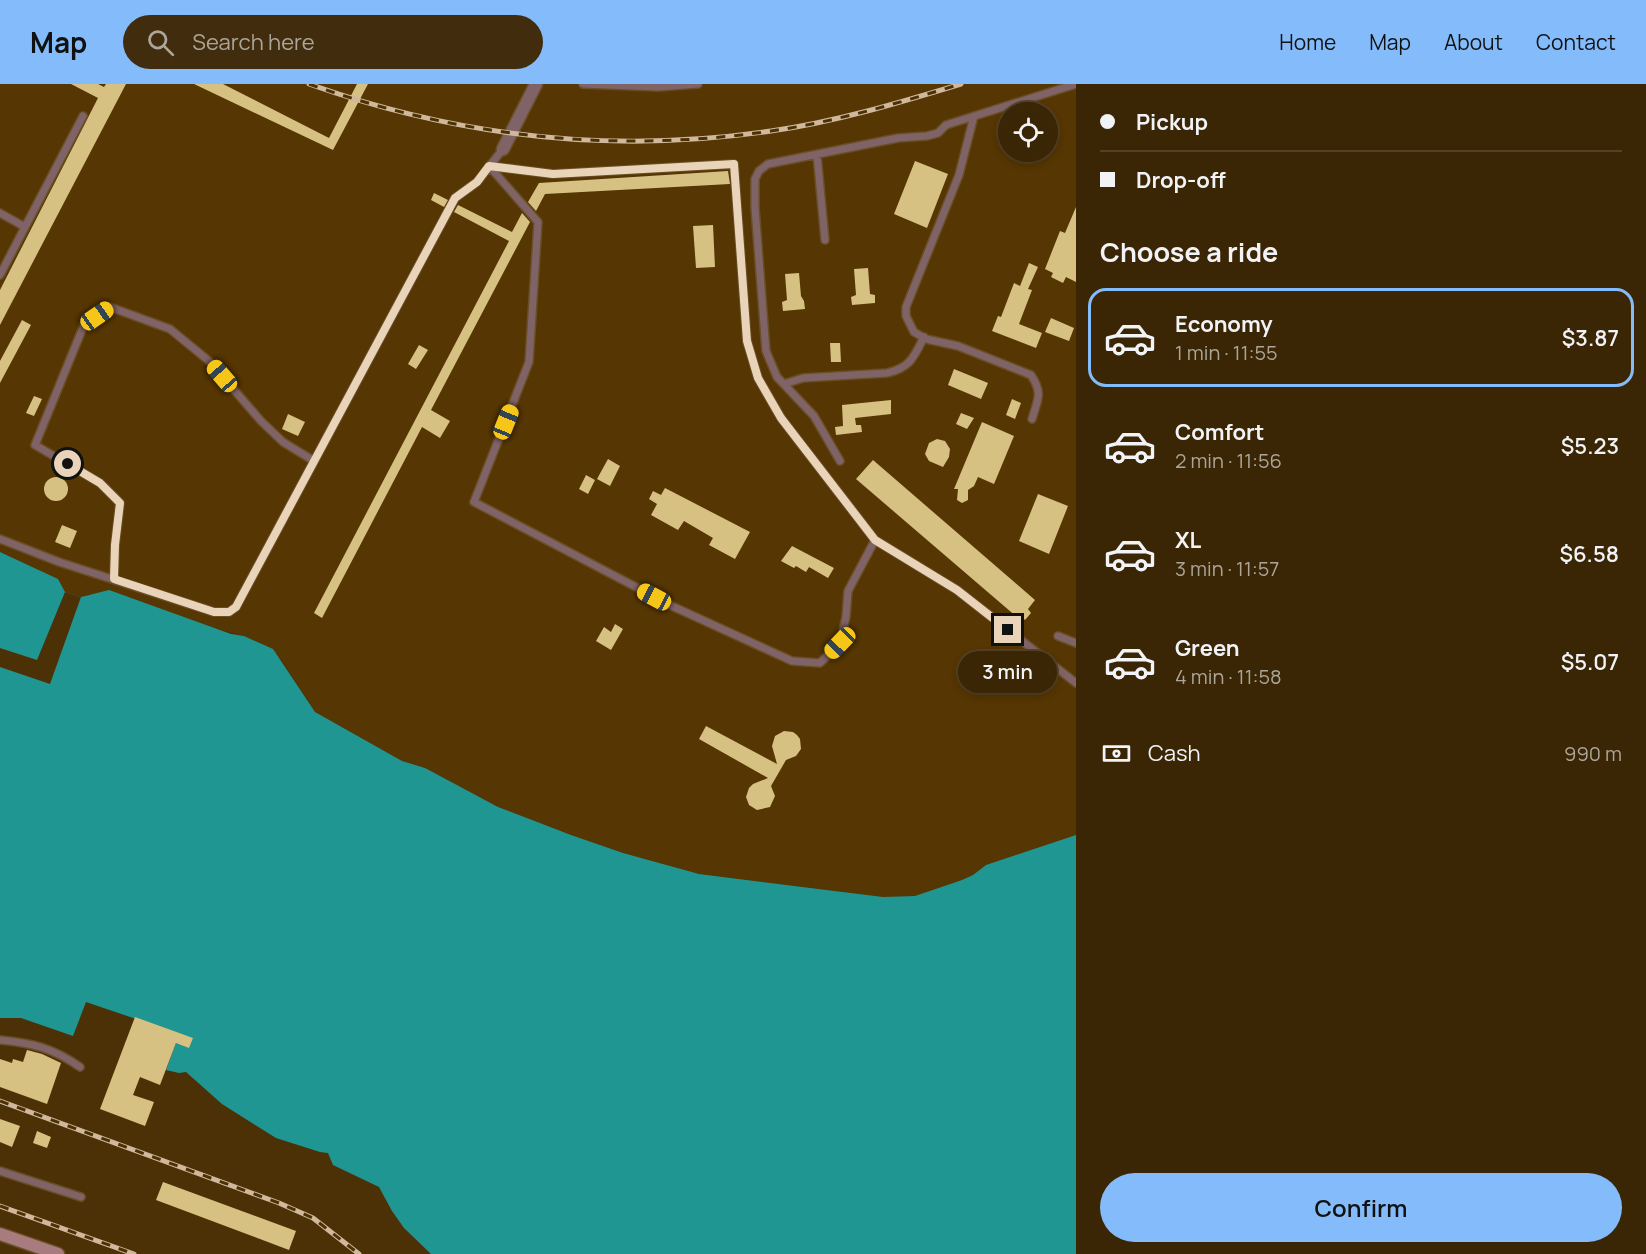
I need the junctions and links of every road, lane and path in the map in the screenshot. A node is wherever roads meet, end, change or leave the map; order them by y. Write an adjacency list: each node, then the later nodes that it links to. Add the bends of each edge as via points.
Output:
1 (536, 84): 7 (street)
2 (583, 84): 3 (lane)
3 (698, 84)
4 (1076, 84): 6 (lane)
5 (83, 116): 11 (lane)
6 (974, 116): 8 (lane, via 946,125 938,133); 14 (lane, via 959,175 906,307 914,332)
7 (502, 149): 9 (lane)
8 (817, 155): 12 (lane); 15 (lane, via 768,164 755,179 766,351)
9 (489, 166): 17 (lane, via 477,182 455,198); 20 (lane, via 553,174 734,164 747,341 758,378 781,418); 20 (lane, via 538,222 529,362 474,502 674,607 792,661 820,663 840,643 848,591)
10 (0, 213): 11 (lane)
11 (25, 227): 13 (lane)
12 (825, 240)
13 (0, 275)
14 (924, 337): 15 (lane, via 912,360 899,370 803,378); 16 (lane, via 1031,375 1040,393)
15 (784, 384): 18 (lane, via 814,416)
16 (1032, 419)
17 (314, 461): 21 (lane, via 236,607 229,612 214,612); 21 (lane, via 283,442 209,362 170,329 110,307 84,325 35,445 100,483 120,503)
18 (840, 461)
19 (0, 539): 21 (lane)
20 (875, 540): 24 (lane, via 957,590)
21 (114, 579)
22 (1058, 636): 23 (lane)
23 (1076, 643)
24 (1076, 683)
25 (0, 1040): 26 (lane, via 59,1053)
26 (80, 1066)
27 (0, 1171): 28 (lane)
28 (81, 1197)
29 (0, 1234): 30 (main road)
30 (58, 1254)

